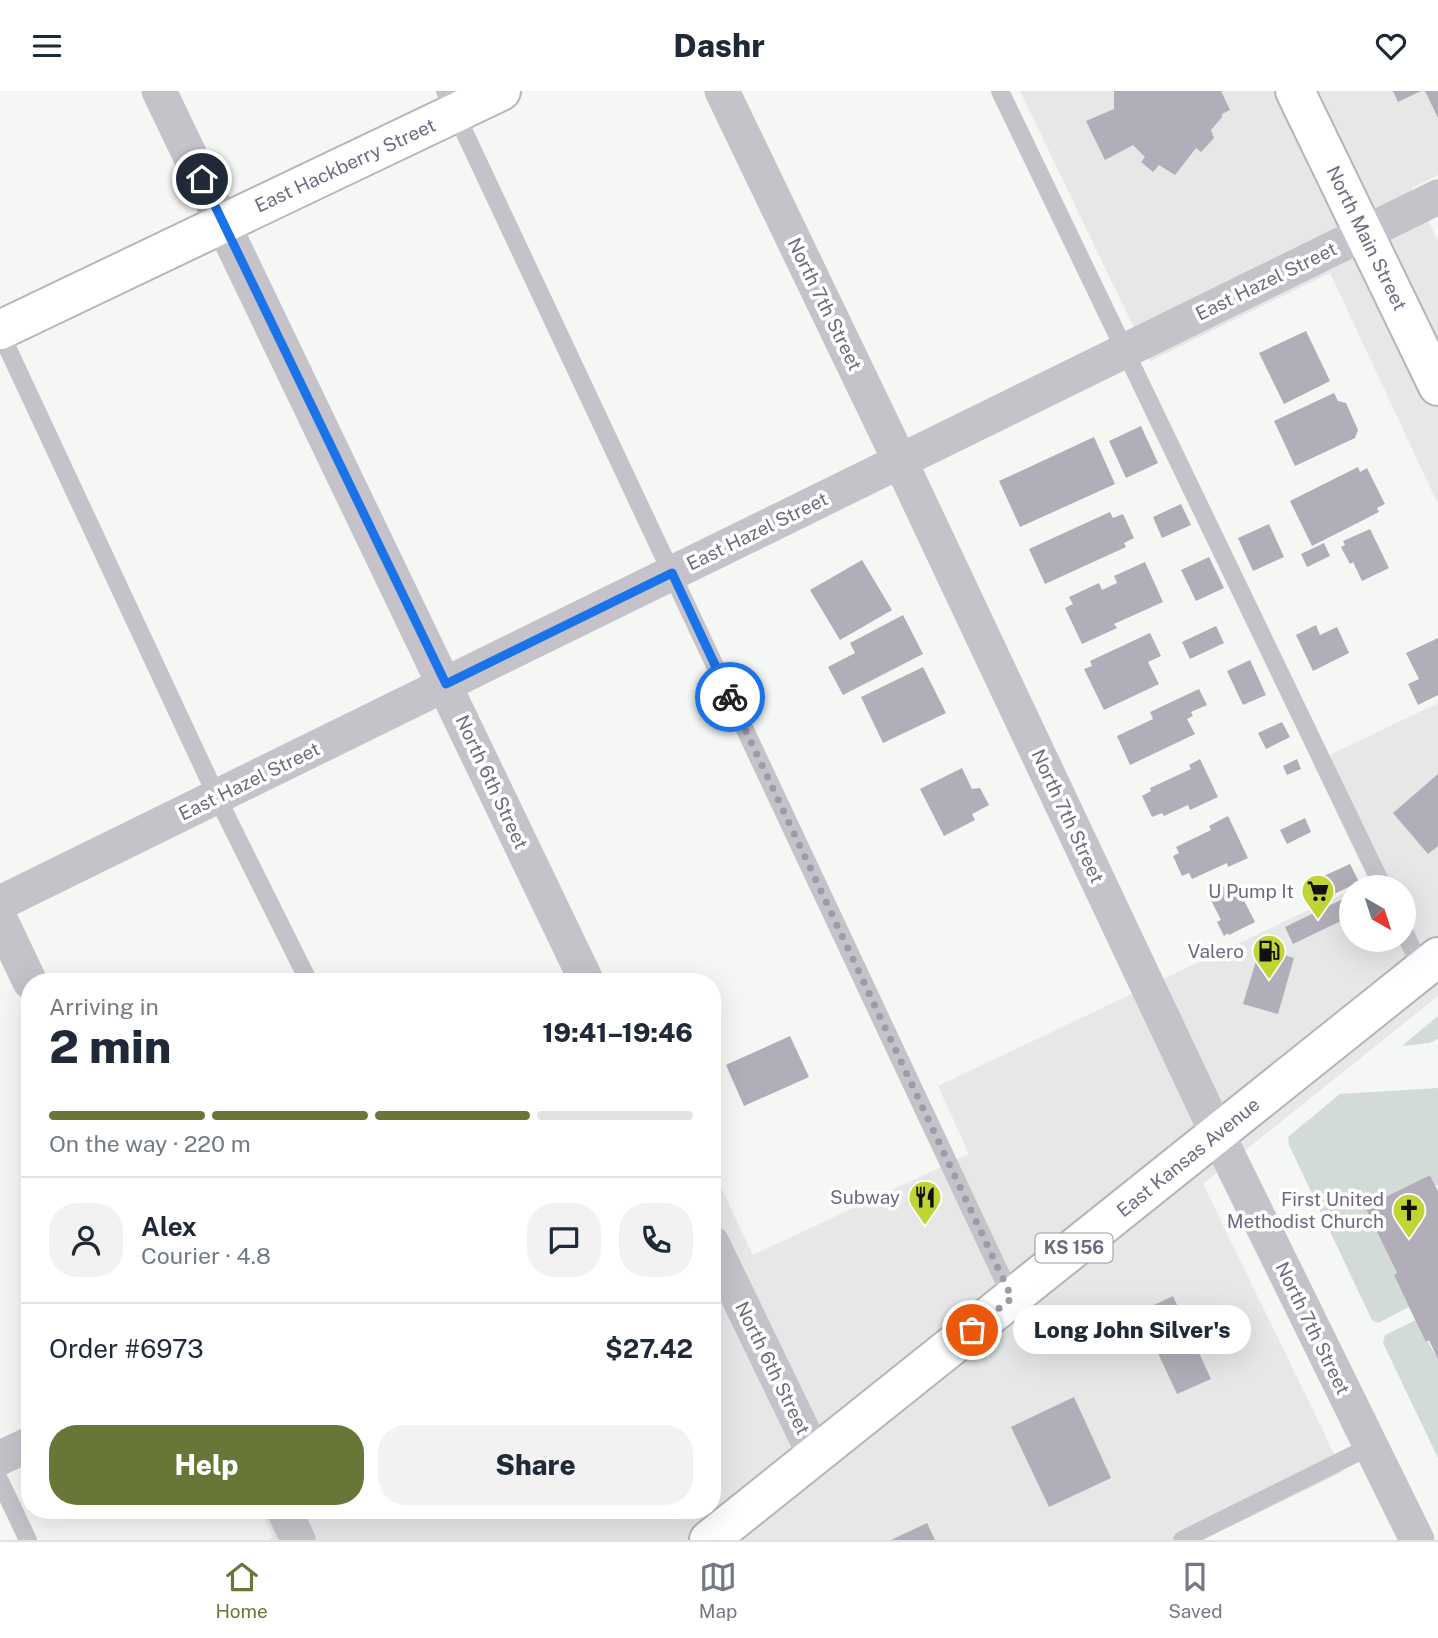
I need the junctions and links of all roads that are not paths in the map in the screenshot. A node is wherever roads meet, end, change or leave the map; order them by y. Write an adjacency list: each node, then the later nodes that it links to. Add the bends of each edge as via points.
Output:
1 (159, 91): 8 (street, North 6th Street)
2 (501, 91): 6 (main road, East Hackberry Street)
3 (722, 91): 13 (street, North 7th Street)
4 (1000, 91): 11 (lane)
5 (1295, 91): 9 (main road, North Main Street)
6 (450, 102): 8 (main road, East Hackberry Street); 14 (lane)
7 (1438, 197): 9 (street, East Hazel Street)
8 (224, 223): 10 (main road, East Hackberry Street); 15 (street, North 6th Street)
9 (1364, 233): 11 (street, East Hazel Street); 12 (main road, North Main Street)
10 (0, 331): 16 (lane)
11 (1126, 350): 13 (street, East Hazel Street); 17 (lane)
12 (1438, 386)
13 (900, 461): 14 (street, East Hazel Street); 25 (street, North 7th Street)
14 (672, 573): 15 (street, East Hazel Street); 27 (lane)
15 (446, 684): 16 (street, East Hazel Street); 24 (street, North 6th Street)
16 (216, 797): 18 (street, East Hazel Street); 23 (lane)
17 (1376, 875)
18 (0, 903)
19 (0, 919): 22 (street)
20 (1416, 946): 21 (lane)
21 (1430, 963): 25 (main road, East Kansas Avenue / KS 156)
22 (26, 973)
23 (304, 973)
24 (583, 973)
25 (1217, 1133): 27 (main road, East Kansas Avenue / KS 156); 28 (street, North 7th Street)
26 (721, 1262): 30 (street, North 6th Street)
27 (1012, 1298): 30 (main road, East Kansas Avenue / KS 156)
28 (1371, 1446): 37 (lane); 38 (street, North 7th Street)
29 (21, 1448): 31 (street)
30 (815, 1456): 36 (main road, East Kansas Avenue / KS 156)
31 (0, 1458)
32 (0, 1481): 34 (lane)
33 (288, 1519): 35 (street)
34 (28, 1540)
35 (298, 1540)
36 (709, 1540)
37 (1182, 1540)
38 (1417, 1540)

